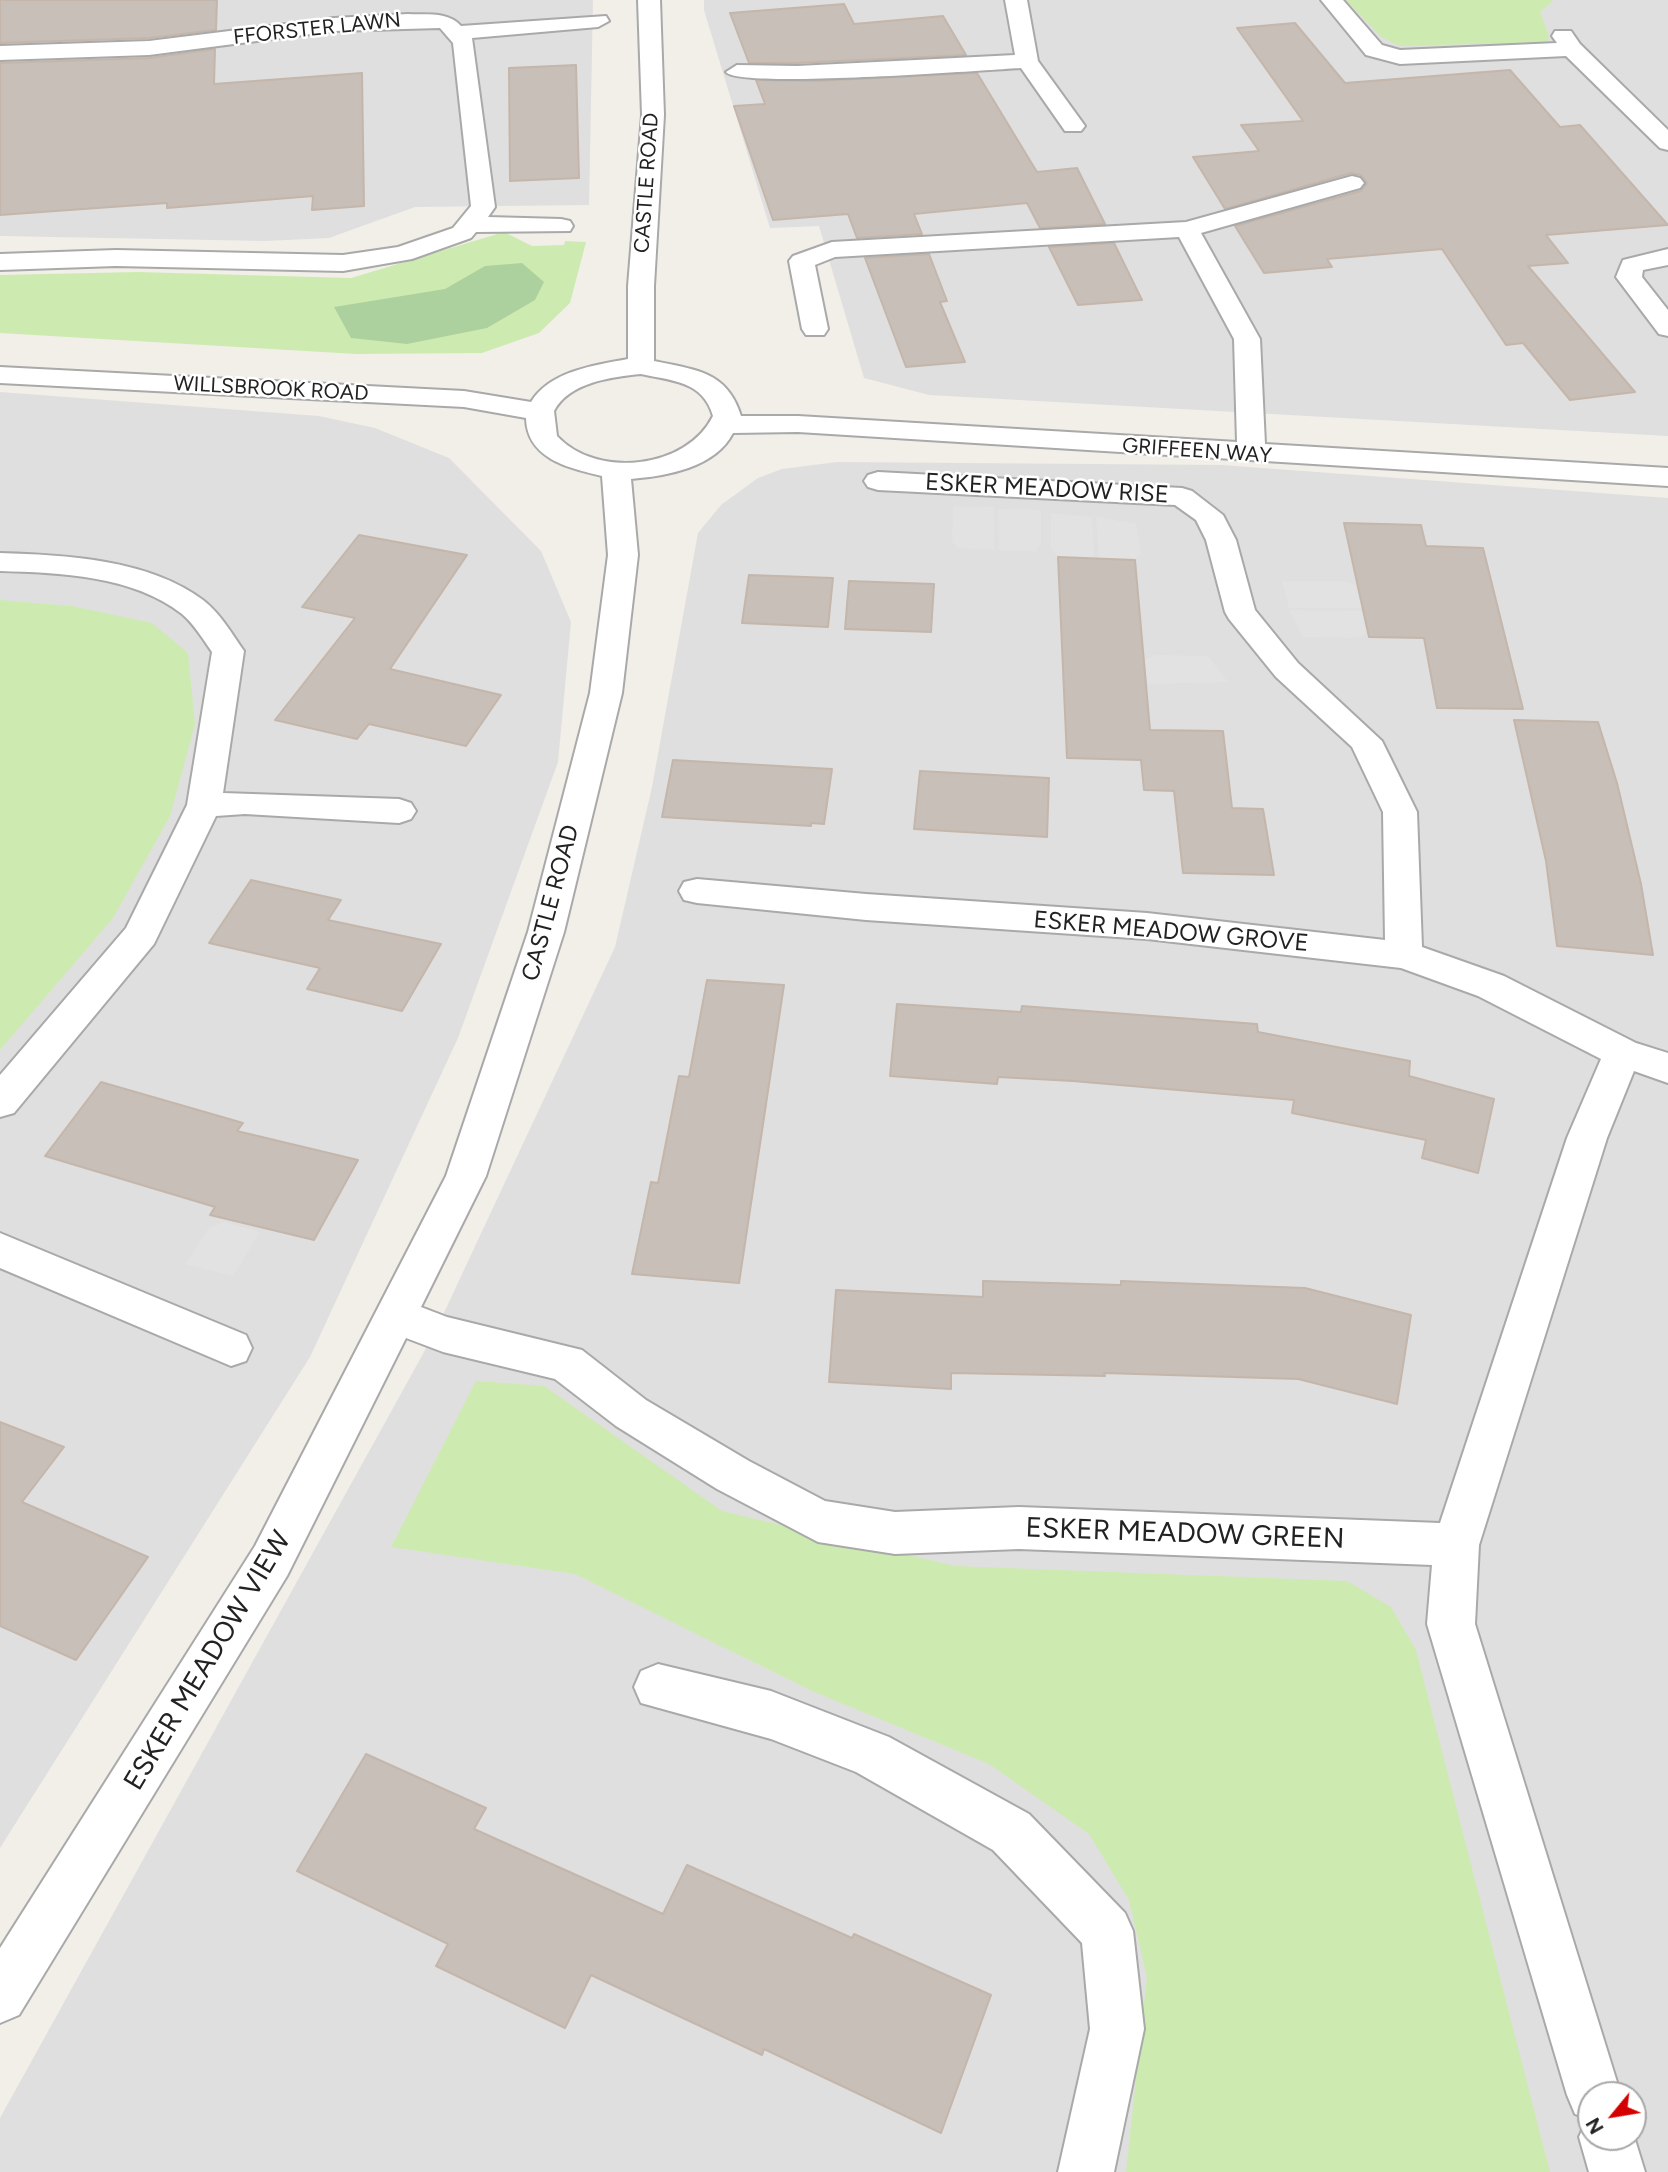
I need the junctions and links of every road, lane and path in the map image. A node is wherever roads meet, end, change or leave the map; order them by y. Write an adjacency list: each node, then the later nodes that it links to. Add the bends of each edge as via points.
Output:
1 (649, 0): 19 (street, CASTLE ROAD, via 653,115 641,286)
2 (1016, 0): 7 (street)
3 (1332, 0): 10 (street, via 1374,50 1400,57 1567,43)
4 (597, 21): 5 (street)
5 (456, 33): 6 (street, FFORSTER LAWN, via 446,22 403,18 330,23 150,48); 12 (street, via 464,42 483,207)
6 (0, 53)
7 (1027, 61): 8 (street); 9 (street)
8 (737, 72)
9 (1073, 126)
10 (1668, 143)
11 (1352, 183): 14 (street)
12 (470, 224): 13 (street); 16 (street, via 462,233 403,254 343,263 116,258)
13 (561, 226)
14 (1187, 229): 18 (street, via 832,250 802,261); 23 (street, via 1247,339)
15 (1668, 257): 17 (street, via 1632,265 1629,278)
16 (0, 262)
17 (1668, 328)
18 (815, 329)
19 (641, 366): 21 (street, via 588,374 566,384); 22 (street, via 671,369 698,378 717,391 727,407)
20 (0, 375): 21 (street, WILLSBROOK ROAD, via 464,399)
21 (541, 412): 24 (street, via 540,428 548,443 576,461)
22 (727, 425): 23 (street, GRIFFEEN WAY, via 811,425); 24 (street, via 718,440 675,464)
23 (1251, 454): 25 (street, GRIFFEEN WAY)
24 (616, 470): 36 (street, CASTLE ROAD, via 623,555 606,693 546,932 466,1176)
25 (1668, 477)
26 (878, 481): 31 (street, ESKER MEADOW RISE, via 1182,497 1208,515 1221,540 1240,612 1287,670 1366,741 1400,812)
27 (0, 562): 28 (street, via 128,576 192,606 228,651)
28 (204, 805): 29 (street); 34 (street, via 141,935)
29 (398, 811)
30 (697, 891): 31 (street, ESKER MEADOW GROVE, via 866,908 1147,926)
31 (1404, 955): 32 (street, ESKER MEADOW GROVE, via 1491,986)
32 (1623, 1053): 33 (street, ESKER MEADOW GROVE); 38 (street, via 1587,1138)
33 (1668, 1068)
34 (0, 1102)
35 (0, 1250): 37 (street)
36 (397, 1316): 38 (street, ESKER MEADOW GREEN, via 443,1334 567,1363 631,1413 818,1521 895,1533 1019,1528); 40 (street, ESKER MEADOW VIEW, via 271,1561)
37 (231, 1348)
38 (1456, 1545): 41 (street, via 1451,1624)
39 (657, 1687): 43 (street, via 771,1715 872,1755 1011,1832 1107,1931 1117,2029)
40 (0, 1996)
41 (1590, 2081)
42 (1610, 2151): 44 (street)
43 (1086, 2172)
44 (1617, 2172)

